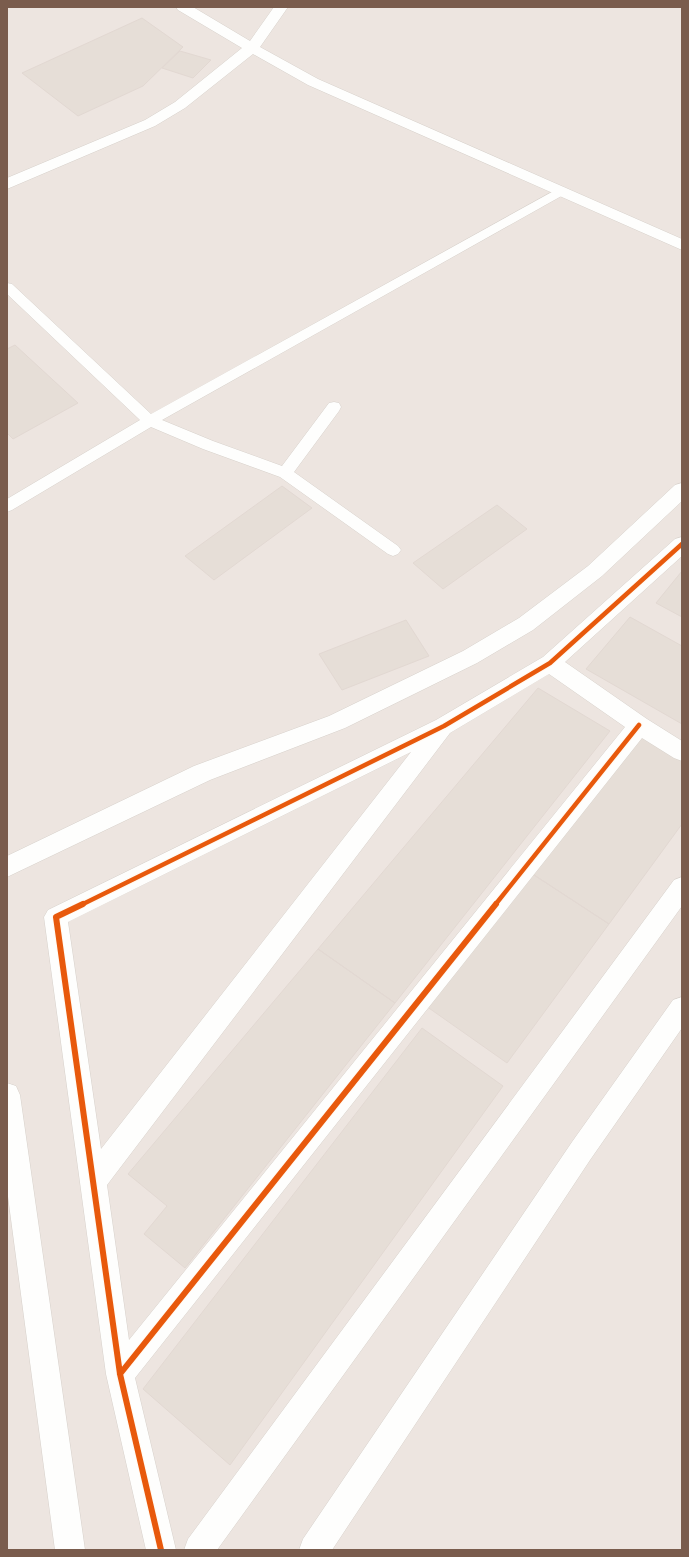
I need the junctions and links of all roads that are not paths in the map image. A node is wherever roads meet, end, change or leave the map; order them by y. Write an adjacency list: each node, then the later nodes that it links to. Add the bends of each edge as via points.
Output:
1 (184, 7): 3 (street)
2 (281, 7): 3 (street)
3 (252, 48): 4 (street, via 180,105 150,123); 5 (street, via 313,82)
4 (7, 184)
5 (560, 191): 6 (street); 9 (lane)
6 (682, 245)
7 (7, 287): 9 (lane)
8 (334, 407): 10 (lane)
9 (150, 421): 10 (lane, via 208,446); 12 (lane)
10 (285, 473): 14 (lane)
11 (682, 490): 19 (street, via 595,571 526,624 470,657 337,722 202,773)
12 (7, 506)
13 (682, 544): 15 (street)
14 (393, 550)
15 (550, 663): 16 (street); 17 (street)
16 (639, 725): 18 (street); 24 (street)
17 (444, 726): 23 (street); 23 (street, via 56,917)
18 (682, 752)
19 (7, 867)
20 (682, 887): 27 (street)
21 (682, 1008): 28 (street, via 581,1151)
22 (7, 1095): 25 (street)
23 (92, 1180): 24 (street)
24 (120, 1374): 26 (street)
25 (70, 1550)
26 (161, 1550)
27 (199, 1550)
28 (314, 1550)

